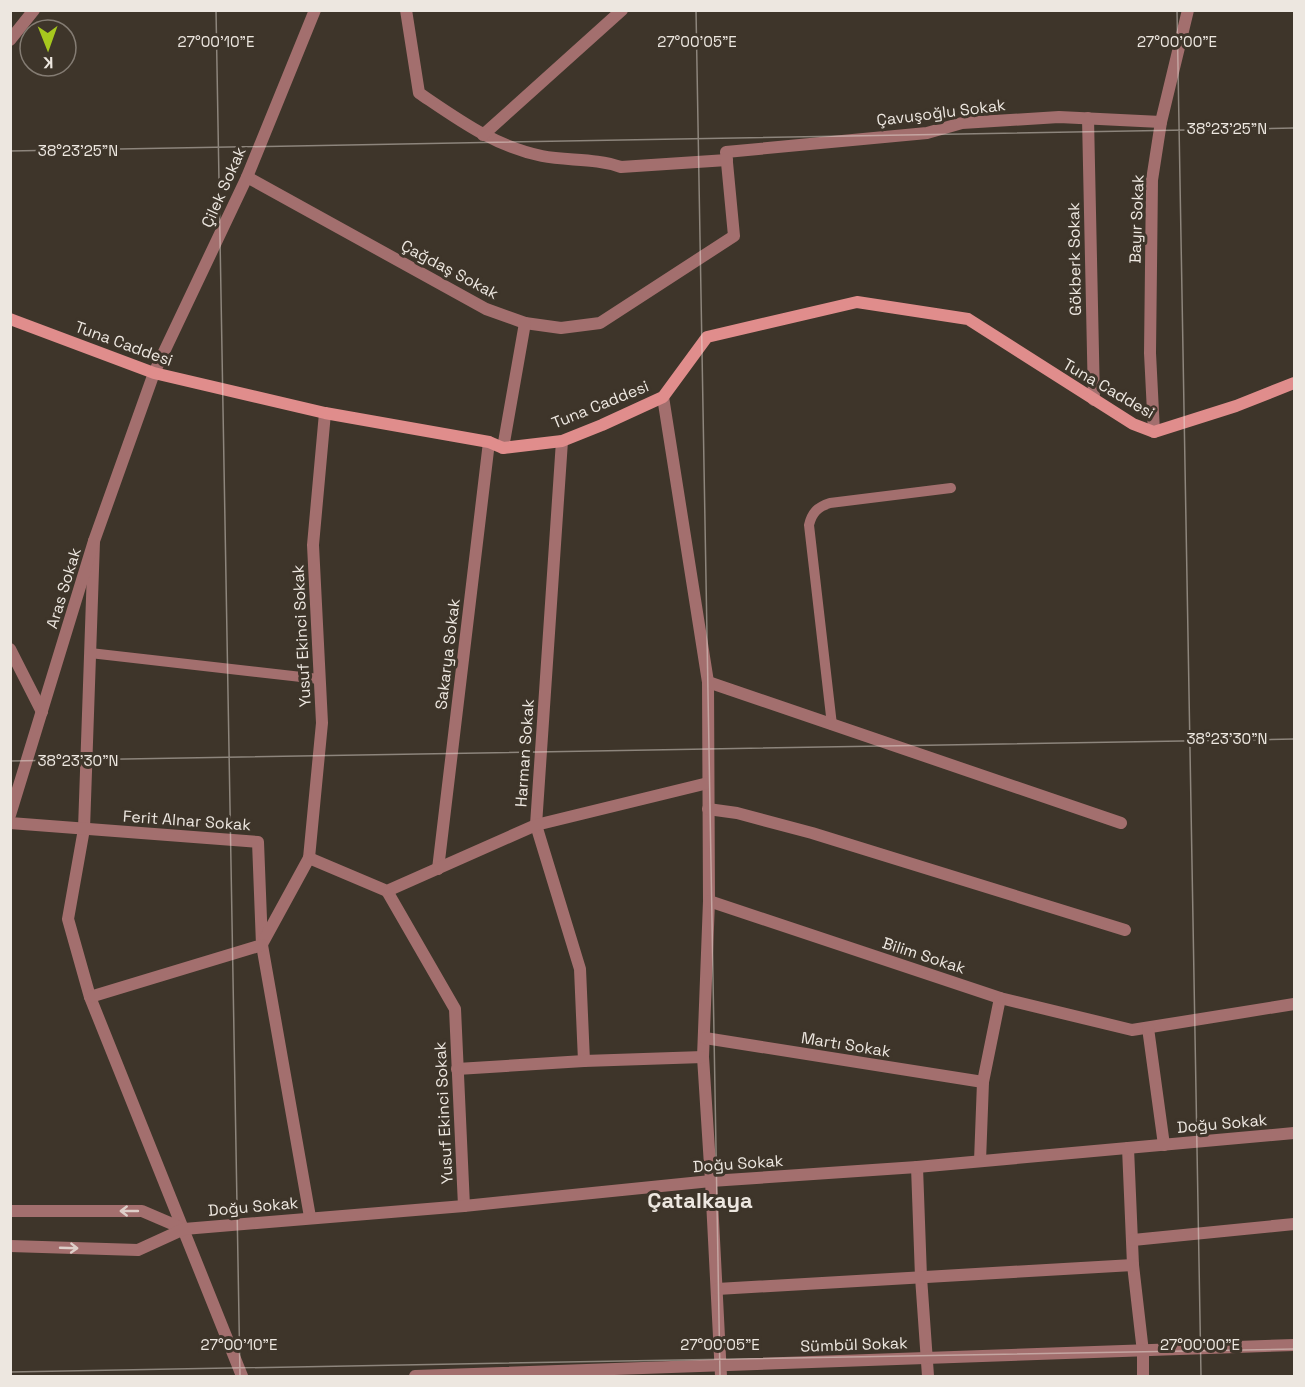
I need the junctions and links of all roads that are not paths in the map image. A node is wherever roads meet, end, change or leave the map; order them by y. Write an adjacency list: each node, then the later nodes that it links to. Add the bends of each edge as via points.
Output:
1 (34, 10): 6 (street)
2 (315, 10): 11 (street, Çilek Sokak)
3 (406, 10): 9 (street, via 418,93)
4 (622, 10): 9 (street)
5 (1188, 10): 8 (street, Bayır Sokak)
6 (10, 40)
7 (1088, 118): 8 (street, Çavuşoğlu Sokak); 10 (street, Çavuşoğlu Sokak, via 963,123 927,133); 17 (street, Gökberk Sokak)
8 (1161, 122): 19 (street, Bayır Sokak, via 1152,180 1150,353)
9 (483, 135): 10 (street, via 543,156 621,167)
10 (726, 156): 13 (street, Çağdaş Sokak, via 734,236 600,322 561,328)
11 (247, 177): 13 (street, Çağdaş Sokak, via 486,309); 14 (street, Çilek Sokak)
12 (10, 319): 14 (street, Tuna Caddesi)
13 (525, 322): 22 (street)
14 (154, 373): 18 (street, Tuna Caddesi); 24 (street, Aras Sokak)
15 (1294, 383): 19 (street)
16 (663, 397): 17 (street, Tuna Caddesi, via 707,337 857,302 968,319); 20 (street, Tuna Caddesi); 28 (street)
17 (1094, 400): 19 (street, Tuna Caddesi)
18 (325, 413): 21 (street, Tuna Caddesi); 27 (street, Yusuf Ekinci Sokak, via 313,545)
19 (1154, 432)
20 (562, 441): 22 (street, Tuna Caddesi); 36 (street, Harman Sokak)
21 (489, 442): 22 (street, Tuna Caddesi); 39 (street, Sakarya Sokak)
22 (502, 448)
23 (951, 488): 30 (lane, via 830,503 821,506 811,518)
24 (94, 542): 26 (street); 29 (street, Aras Sokak)
25 (10, 649): 29 (street)
26 (90, 653): 27 (lane); 37 (street)
27 (320, 680): 38 (street, Yusuf Ekinci Sokak, via 322,723)
28 (708, 682): 30 (street); 31 (street)
29 (42, 712): 33 (street, Aras Sokak)
30 (832, 725): 35 (street)
31 (708, 783): 32 (street); 36 (street)
32 (708, 809): 41 (street); 42 (street, via 812,834)
33 (10, 816)
34 (10, 823): 37 (street, Ferit Alnar Sokak)
35 (1121, 823)
36 (536, 825): 39 (street); 50 (street, Harman Sokak, via 580,969)
37 (84, 829): 43 (street, Ferit Alnar Sokak, via 258,842); 44 (street, via 68,920)
38 (309, 858): 40 (street); 43 (street)
39 (438, 869): 40 (street)
40 (387, 891): 51 (street, Yusuf Ekinci Sokak, via 455,1009)
41 (709, 901): 45 (street, Bilim Sokak); 48 (street)
42 (1125, 930)
43 (262, 945): 44 (street); 61 (street)
44 (90, 997): 63 (street)
45 (1000, 998): 47 (street, Bilim Sokak, via 1132,1030); 52 (street)
46 (1294, 1004): 47 (street)
47 (1148, 1028): 54 (street)
48 (705, 1038): 49 (street); 52 (street, Martı Sokak)
49 (703, 1057): 50 (street); 58 (street)
50 (584, 1061): 51 (street)
51 (457, 1069): 59 (street, Yusuf Ekinci Sokak)
52 (983, 1082): 56 (street)
53 (1294, 1133): 54 (street, Doğu Sokak)
54 (1164, 1145): 55 (street, Doğu Sokak)
55 (1128, 1148): 56 (street, Doğu Sokak); 64 (street)
56 (980, 1161): 57 (street, Doğu Sokak)
57 (917, 1167): 58 (street, Doğu Sokak); 67 (street)
58 (711, 1181): 59 (street, Doğu Sokak); 68 (street)
59 (464, 1206): 61 (street, Doğu Sokak)
60 (10, 1211): 63 (street, one-way to 60, via 142,1211)
61 (310, 1217): 63 (street, Doğu Sokak)
62 (1294, 1224): 64 (street)
63 (184, 1229): 65 (street, one-way to 63, via 138,1251); 73 (street)
64 (1133, 1240): 66 (street)
65 (10, 1246)
66 (1132, 1265): 67 (street); 70 (street)
67 (921, 1277): 68 (street); 71 (street)
68 (717, 1289): 72 (street)
69 (1294, 1345): 70 (street, Sümbül Sokak)
70 (1143, 1352): 71 (street, Sümbül Sokak); 76 (street)
71 (927, 1359): 72 (street, Sümbül Sokak); 75 (street)
72 (721, 1371): 74 (street, Sümbül Sokak)
73 (242, 1377)
74 (415, 1377)
75 (928, 1377)
76 (1143, 1377)

